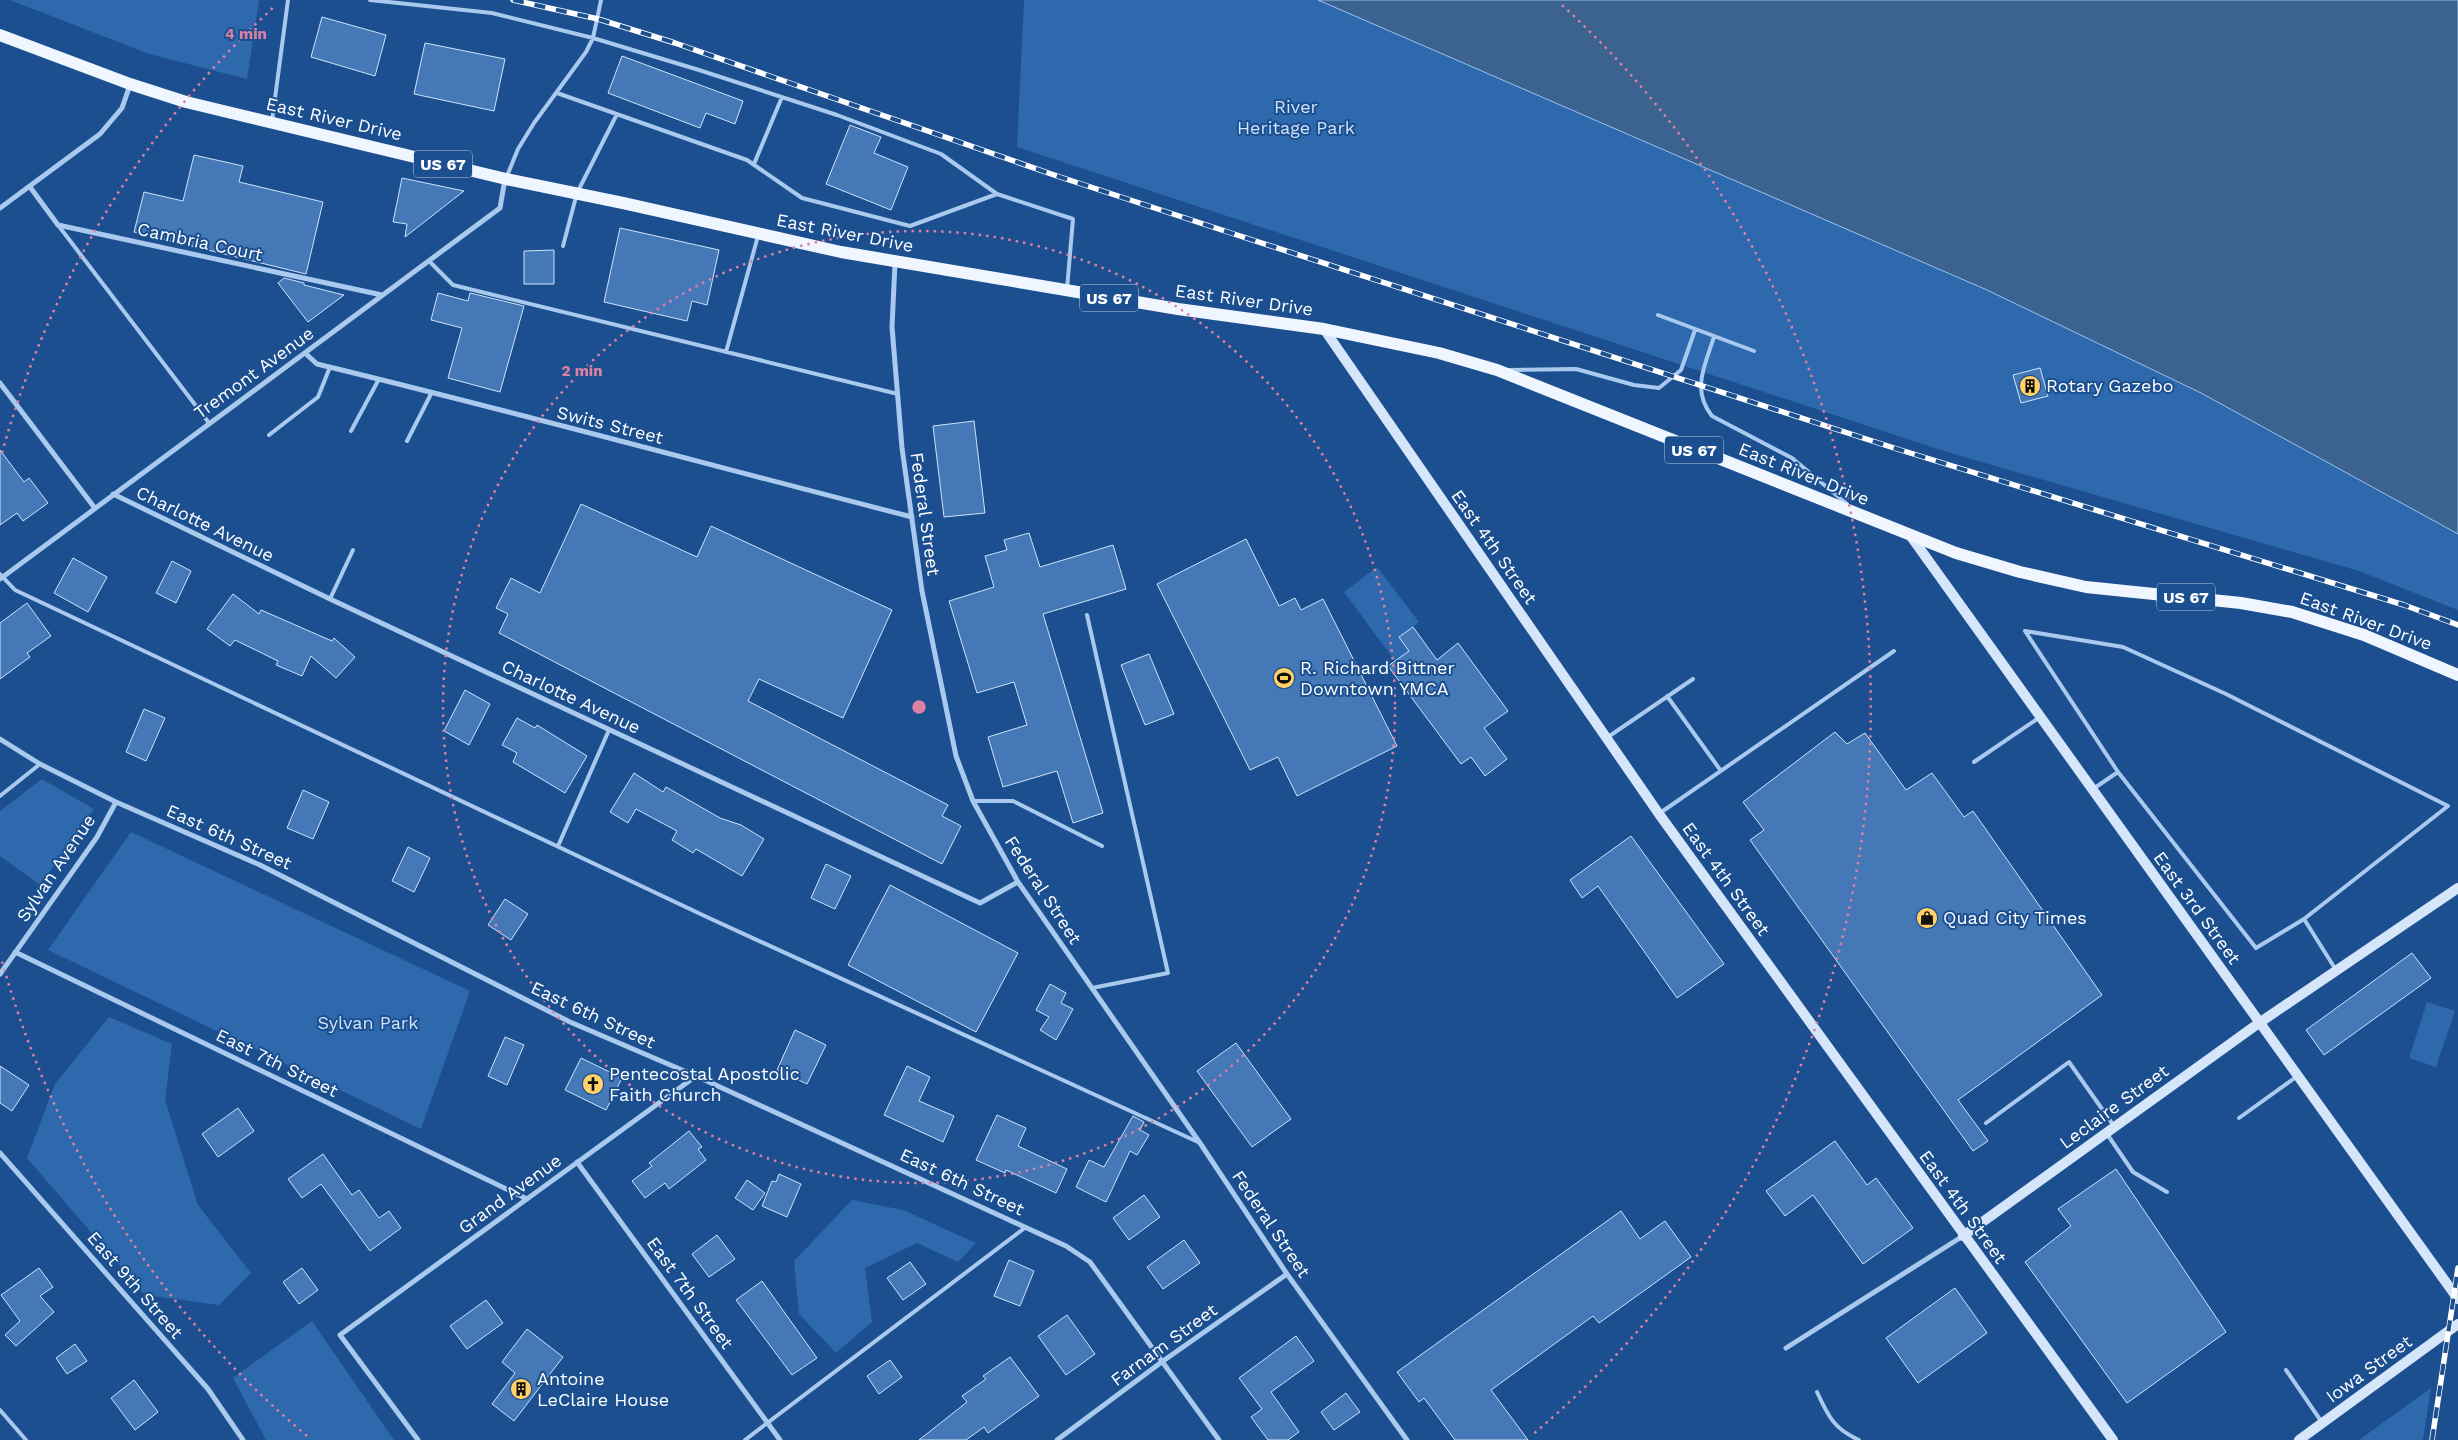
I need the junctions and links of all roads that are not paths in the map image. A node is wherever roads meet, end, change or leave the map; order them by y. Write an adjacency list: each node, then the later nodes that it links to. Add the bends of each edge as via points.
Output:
1 (288, 0): 10 (lane)
2 (370, 0): 5 (lane, via 492,13)
3 (601, 0): 5 (lane)
4 (0, 35): 6 (main road, East River Drive / US 67)
5 (593, 38): 7 (lane); 8 (lane)
6 (130, 84): 10 (main road, East River Drive / US 67, via 186,102); 13 (street, via 122,108 100,134)
7 (557, 93): 9 (lane); 12 (lane, via 518,149)
8 (782, 97): 11 (lane); 15 (lane, via 941,154)
9 (617, 114): 11 (lane); 14 (lane)
10 (272, 123): 12 (main road, East River Drive / US 67)
11 (754, 164): 15 (lane, via 802,198 910,226)
12 (506, 179): 14 (main road, East River Drive / US 67); 20 (street, Tremont Avenue, via 500,208)
13 (30, 186): 16 (street); 17 (street)
14 (576, 193): 18 (main road, East River Drive / US 67); 19 (lane)
15 (997, 194): 22 (lane, via 1073,219)
16 (0, 208)
17 (58, 225): 23 (street, Cambria Court); 37 (lane)
18 (759, 234): 21 (main road, East River Drive / US 67); 29 (lane)
19 (563, 246)
20 (429, 260): 23 (street, Tremont Avenue); 29 (lane, via 453,285)
21 (895, 262): 22 (main road, East River Drive / US 67); 36 (street, Federal Street, via 892,327)
22 (1066, 291): 25 (main road, East River Drive / US 67)
23 (382, 295): 30 (street, Tremont Avenue)
24 (1658, 316): 26 (lane)
25 (1324, 329): 32 (main road, East River Drive / US 67, via 1439,353); 57 (street, East 4th Street)
26 (1695, 330): 27 (lane); 32 (lane, via 1681,370 1658,388 1576,369)
27 (1714, 337): 28 (lane); 44 (lane, via 1700,378 1703,405 1712,416 1792,458)
28 (1754, 351)
29 (726, 352): 36 (lane)
30 (305, 353): 31 (street, Swits Street, via 317,364); 37 (street, Tremont Avenue)
31 (330, 367): 33 (street, Swits Street); 39 (lane, via 318,397)
32 (1497, 370): 44 (main road, East River Drive / US 67)
33 (379, 379): 35 (street, Swits Street); 38 (lane)
34 (0, 383): 42 (street)
35 (433, 391): 40 (lane); 43 (street, Swits Street, via 541,422)
36 (898, 394): 43 (street, Federal Street)
37 (209, 423): 41 (street, Tremont Avenue)
38 (351, 431)
39 (269, 435)
40 (407, 441)
41 (112, 494): 42 (street, Tremont Avenue); 48 (street, Charlotte Avenue)
42 (94, 507): 47 (street, Tremont Avenue)
43 (912, 516): 64 (street, Federal Street, via 922,591 956,756)
44 (1862, 517): 45 (main road, East River Drive / US 67)
45 (1910, 535): 51 (main road, East River Drive / US 67, via 2020,572 2086,587 2241,603 2292,612 2364,635); 54 (street, East 3rd Street)
46 (353, 550): 48 (lane)
47 (1, 577): 67 (lane, via 15,590)
48 (330, 599): 55 (street, Charlotte Avenue)
49 (1087, 615): 75 (lane, via 1168,973)
50 (1894, 651): 60 (lane)
51 (2458, 675)
52 (1693, 679): 53 (lane)
53 (1667, 696): 57 (lane); 60 (lane)
54 (2040, 717): 58 (lane); 62 (street, East 3rd Street)
55 (609, 730): 67 (lane); 69 (street, Charlotte Avenue, via 980,903)
56 (0, 739): 59 (street, East 6th Street)
57 (1606, 739): 66 (street, East 4th Street)
58 (1974, 762)
59 (40, 764): 63 (lane); 65 (street, East 6th Street)
60 (1721, 771): 66 (lane)
61 (2118, 772): 62 (lane); 71 (lane, via 2256,948); 71 (lane, via 2025,631 2123,647 2226,694 2448,806)
62 (2092, 790): 76 (street, East 3rd Street)
63 (0, 796)
64 (973, 801): 68 (lane, via 1013,801); 69 (street, Federal Street)
65 (116, 802): 72 (street, Sylvan Avenue, via 98,837); 78 (street, East 6th Street, via 260,865 570,1022)
66 (1658, 814): 89 (street, East 4th Street)
67 (558, 846): 83 (lane)
68 (1102, 846)
69 (1018, 882): 75 (street, Federal Street)
70 (2458, 888): 73 (street, Leclaire Street)
71 (2304, 919): 73 (lane)
72 (15, 952): 74 (street, Sylvan Avenue); 87 (street, East 7th Street)
73 (2336, 970): 76 (street, Leclaire Street)
74 (0, 974)
75 (1091, 988): 83 (street, Federal Street)
76 (2259, 1023): 77 (street, East 3rd Street); 81 (street, Leclaire Street)
77 (2298, 1075): 79 (lane); 91 (street, East 3rd Street)
78 (696, 1076): 85 (street, Grand Avenue); 88 (street, East 6th Street)
79 (2240, 1118)
80 (1986, 1123): 81 (lane, via 2069,1062)
81 (2115, 1127): 82 (street, Leclaire Street)
82 (2106, 1133): 86 (lane, via 2134,1172); 89 (street, Leclaire Street)
83 (1200, 1143): 90 (street, Federal Street)
84 (0, 1153): 101 (street, East 9th Street, via 208,1389)
85 (577, 1162): 87 (street, Grand Avenue); 98 (street, East 7th Street)
86 (2167, 1192)
87 (527, 1199): 102 (street, Grand Avenue, via 340,1335)
88 (1026, 1226): 94 (street, East 6th Street, via 1090,1262); 98 (lane)
89 (1964, 1236): 93 (street, Leclaire Street); 109 (street, East 4th Street)
90 (1287, 1274): 94 (street, Farnam Street); 107 (street, Federal Street)
91 (2458, 1299)
92 (2458, 1324): 99 (street, Iowa Street)
93 (1786, 1348)
94 (1163, 1360): 105 (street, Farnam Street); 106 (street, East 6th Street)
95 (2286, 1370): 99 (lane)
96 (1817, 1392): 108 (lane, via 1830,1420 1847,1435)
97 (0, 1410): 100 (lane)
98 (768, 1423): 103 (lane); 104 (street, East 7th Street)
99 (2323, 1423): 110 (street, Iowa Street)
100 (26, 1440)
101 (243, 1440)
102 (418, 1440)
103 (745, 1440)
104 (780, 1440)
105 (1057, 1440)
106 (1220, 1440)
107 (1407, 1440)
108 (1859, 1440)
109 (2113, 1440)
110 (2299, 1440)

